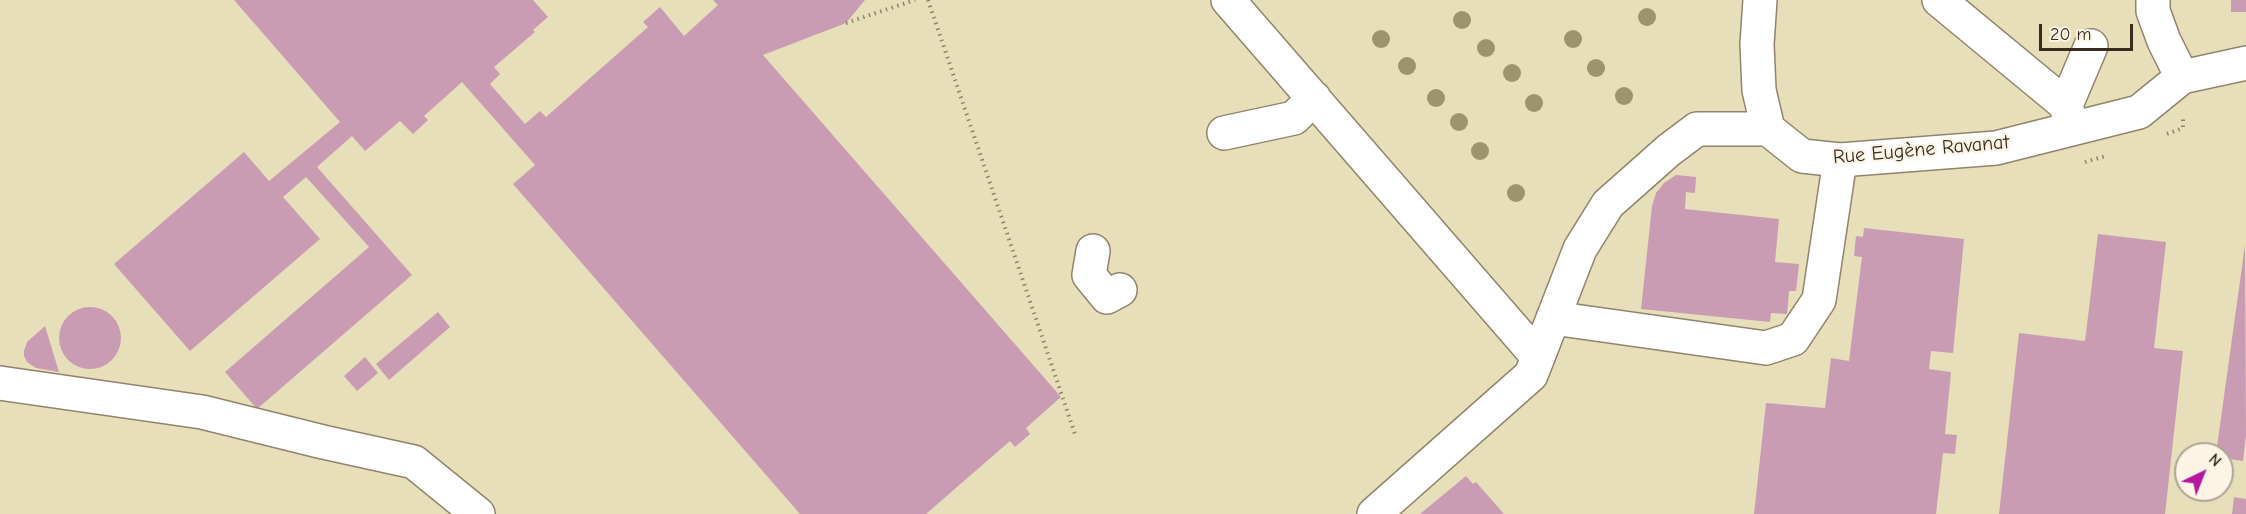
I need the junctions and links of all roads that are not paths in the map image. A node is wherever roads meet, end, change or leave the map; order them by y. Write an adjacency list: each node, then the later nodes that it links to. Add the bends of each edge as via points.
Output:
1 (1228, 0): 9 (street)
2 (1760, 0): 10 (street, via 1759,90)
3 (1939, 0): 8 (street)
4 (2153, 0): 7 (street, via 2153,11)
5 (2091, 46): 8 (street)
6 (2246, 63): 7 (street, Rue Eugène Ravanat)
7 (2181, 77): 8 (street, Rue Eugène Ravanat, via 2139,112)
8 (2069, 117): 12 (street, Rue Eugène Ravanat, via 1996,148)
9 (1300, 119): 11 (street); 16 (street)
10 (1768, 129): 12 (street, Rue Eugène Ravanat, via 1802,156); 15 (street, via 1697,129 1660,158 1608,204 1580,249)
11 (1224, 133)
12 (1840, 159): 15 (street, via 1819,300 1793,339 1766,348)
13 (1093, 252): 14 (street, via 1089,275 1107,297)
14 (1120, 290)
15 (1553, 318): 16 (street)
16 (1538, 357): 19 (street, via 1531,375)
17 (0, 383): 18 (street, via 202,412 414,462)
18 (478, 514)
19 (1374, 514)

